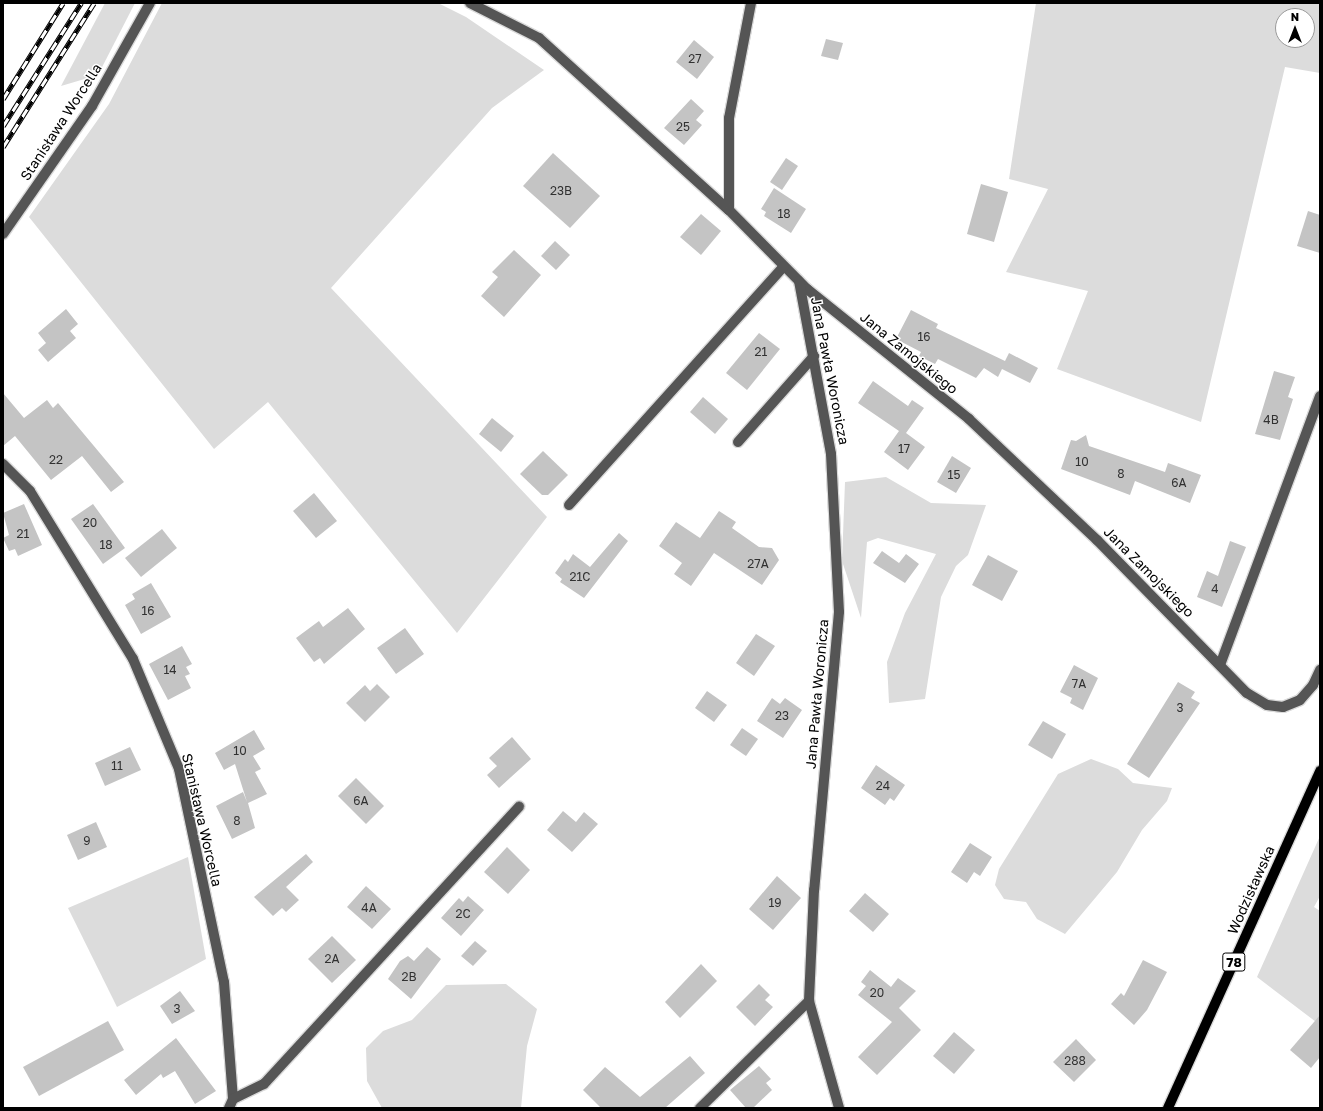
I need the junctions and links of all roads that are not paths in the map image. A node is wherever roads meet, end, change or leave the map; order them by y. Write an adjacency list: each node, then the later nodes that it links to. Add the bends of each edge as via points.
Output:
1 (150, 3): 5 (street, Stanisława Worcella, via 92,106)
2 (470, 3): 4 (street, Jana Zamojskiego, via 538,38)
3 (751, 3): 4 (street, via 728,118)
4 (729, 210): 6 (street, Jana Zamojskiego)
5 (3, 234)
6 (784, 266): 7 (street, Jana Zamojskiego); 12 (street)
7 (799, 281): 8 (street, Jana Pawła Woronicza); 13 (street, Jana Zamojskiego, via 969,419 1098,540)
8 (814, 356): 10 (street); 17 (street, Jana Pawła Woronicza, via 831,454 839,612 814,890)
9 (1320, 396): 13 (street)
10 (738, 442)
11 (3, 464): 18 (street, Stanisława Worcella, via 30,491 133,659 179,769 224,982)
12 (569, 505)
13 (1220, 665): 14 (street, Jana Zamojskiego, via 1247,693 1267,705 1283,707 1300,700 1313,685)
14 (1320, 670)
15 (1320, 771): 21 (main road, Wodzisławska / 78)
16 (519, 807): 18 (street, via 264,1084)
17 (808, 1001): 19 (street); 20 (street, Jana Pawła Woronicza)
18 (231, 1103)
19 (700, 1108)
20 (839, 1108)
21 (1168, 1108)

